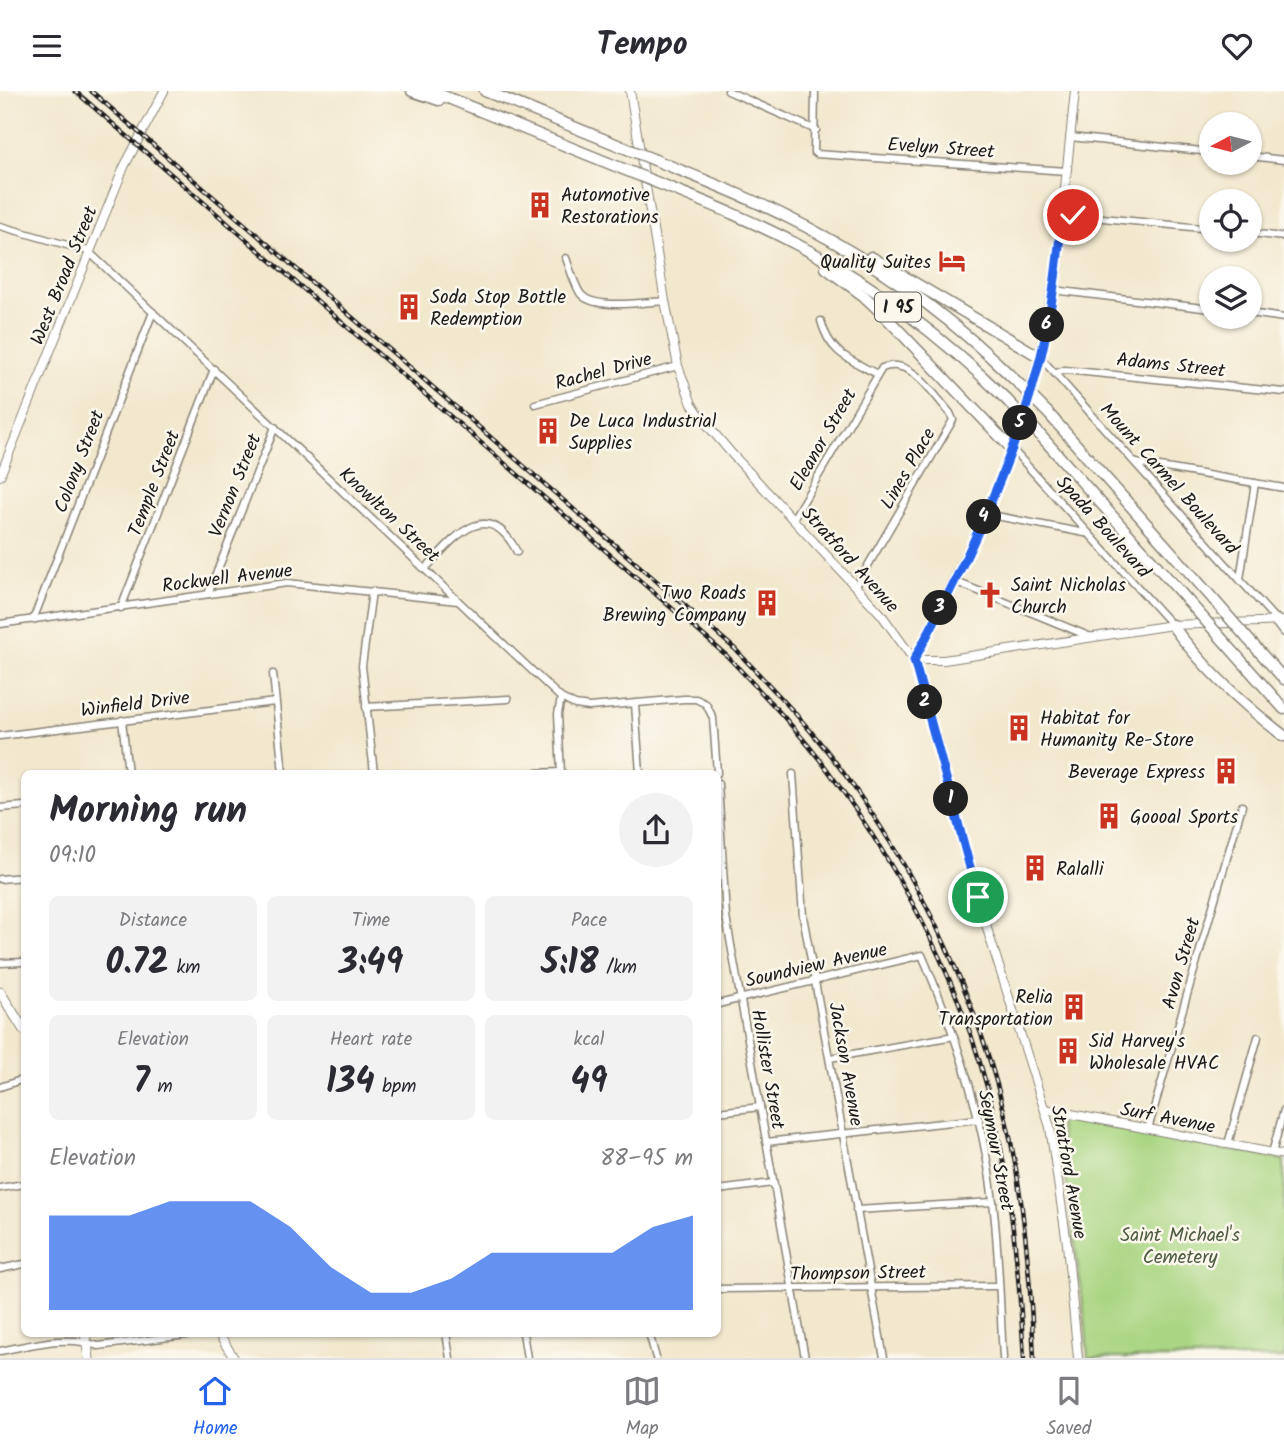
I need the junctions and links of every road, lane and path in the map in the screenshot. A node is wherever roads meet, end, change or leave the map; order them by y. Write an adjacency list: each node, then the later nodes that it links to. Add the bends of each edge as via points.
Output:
1 (164, 91): 25 (main road, West Broad Street, via 124,167)
2 (412, 91): 11 (highway)
3 (431, 91): 11 (highway, I 95)
4 (485, 91): 10 (highway, I 95)
5 (496, 91): 10 (highway)
6 (630, 91): 28 (main road, Stratford Avenue)
7 (727, 91): 12 (street)
8 (815, 91): 12 (street)
9 (1075, 91): 13 (main road)
10 (536, 111): 19 (highway, I 95, bridge)
11 (522, 128): 22 (highway, I 95, bridge)
12 (816, 129): 17 (street, Evelyn Street, via 814,152)
13 (1070, 137): 14 (street); 17 (main road)
14 (1199, 151)
15 (1262, 157): 16 (street)
16 (1284, 160)
17 (1067, 171): 18 (main road)
18 (1062, 214): 21 (street); 27 (main road)
19 (789, 217): 34 (highway, via 846,243); 67 (highway, I 95, bridge, via 901,284 1013,378)
20 (0, 226): 25 (street)
21 (1199, 228)
22 (775, 233): 42 (highway, via 864,296); 73 (highway, I 95, bridge, via 896,306 1007,400)
23 (1262, 234): 24 (street)
24 (1284, 237)
25 (88, 251): 30 (street, Knowlton Street); 44 (main road, West Broad Street)
26 (566, 258): 28 (street, via 581,295 591,302)
27 (1053, 290): 29 (street); 34 (main road)
28 (665, 301): 35 (main road, Stratford Avenue)
29 (1199, 308)
30 (153, 312): 36 (street, Knowlton Street); 59 (street, Colony Street)
31 (1262, 315): 32 (street)
32 (1284, 318)
33 (821, 321): 38 (street, via 832,347)
34 (1040, 357): 37 (street, Mount Carmel Boulevard); 42 (main road)
35 (678, 366): 40 (street, Rachel Drive); 48 (main road, Stratford Avenue, via 702,420)
36 (214, 369): 41 (street, Knowlton Street); 58 (street, Temple Street)
37 (1056, 373): 39 (street, Adams Street, via 1065,370); 43 (street, Mount Carmel Boulevard)
38 (877, 374): 48 (street, Eleanor Street); 54 (street, Lines Place, via 888,365 909,369 953,420)
39 (1284, 393)
40 (535, 404)
41 (275, 427): 51 (street, Knowlton Street); 56 (street, Vernon Street)
42 (1012, 449): 47 (main road); 49 (street, Spada Boulevard)
43 (1136, 463): 45 (street); 52 (street, Mount Carmel Boulevard)
44 (0, 476)
45 (1255, 483): 46 (street); 52 (street)
46 (1284, 488)
47 (986, 514): 49 (street); 53 (main road)
48 (793, 519): 54 (main road, Stratford Avenue)
49 (1092, 534): 62 (street, Spada Boulevard)
50 (517, 552): 51 (street, via 502,531 475,525 455,537)
51 (425, 569): 57 (street, Knowlton Street)
52 (1240, 579): 60 (street, Mount Carmel Boulevard)
53 (954, 581): 64 (street); 65 (main road)
54 (856, 586): 65 (main road, Stratford Avenue)
55 (372, 591): 56 (street, Rockwell Avenue, via 299,583); 57 (street, Rockwell Avenue); 72 (street, via 362,666)
56 (208, 594): 58 (street, Rockwell Avenue)
57 (458, 601): 68 (street, Knowlton Street)
58 (121, 608): 59 (street, Rockwell Avenue)
59 (33, 620): 61 (street, Rockwell Avenue)
60 (1280, 620): 62 (main road); 63 (highway)
61 (0, 624)
62 (1172, 625): 64 (main road); 76 (highway, via 1223,685)
63 (1284, 631)
64 (1094, 638): 65 (main road, via 936,661)
65 (914, 660): 104 (main road, Stratford Avenue, via 989,935)
66 (273, 674): 70 (street)
67 (1284, 679)
68 (561, 698): 71 (street, Knowlton Street, via 584,707); 80 (street)
69 (508, 699): 72 (street)
70 (275, 702): 74 (street, Winfield Drive); 78 (street)
71 (635, 704): 81 (street); 82 (street, Knowlton Street, via 696,699 706,704 713,718)
72 (366, 707): 79 (street)
73 (1284, 709)
74 (122, 720): 75 (street, Winfield Drive); 77 (street)
75 (0, 736)
76 (1284, 736)
77 (128, 770)
78 (283, 770)
79 (374, 770)
80 (561, 770)
81 (640, 770)
82 (717, 770)
83 (793, 774): 93 (street, Jackson Avenue, via 803,916)
84 (21, 806): 86 (street)
85 (1242, 806): 108 (street, Avon Street)
86 (0, 808)
87 (21, 877): 88 (street)
88 (0, 879)
89 (721, 898): 95 (street, Hollister Street)
90 (922, 955): 93 (street, Soundview Avenue); 98 (street, Seymour Street)
91 (21, 962): 92 (street)
92 (0, 963)
93 (816, 981): 95 (street, Soundview Avenue); 100 (street, Jackson Avenue)
94 (0, 992): 97 (main road)
95 (740, 997): 96 (street, Soundview Avenue); 103 (street, Hollister Street)
96 (721, 1003)
97 (21, 1025)
98 (954, 1036): 100 (street); 107 (street, Seymour Street)
99 (1258, 1037): 111 (street)
100 (830, 1058): 109 (street, Jackson Avenue)
101 (21, 1080): 102 (street)
102 (0, 1087)
103 (760, 1107): 106 (street); 110 (street, Hollister Street)
104 (1045, 1109): 108 (main road, Surf Avenue); 141 (main road, Stratford Avenue, via 1060,1189)
105 (1284, 1110): 112 (street)
106 (721, 1112)
107 (979, 1119): 109 (street); 118 (street, Seymour Street)
108 (1148, 1129): 111 (main road, Surf Avenue)
109 (843, 1133): 110 (street); 119 (street, Jackson Avenue)
110 (766, 1142): 114 (street, Hollister Street)
111 (1228, 1144): 112 (main road, Surf Avenue)
112 (1272, 1153): 113 (main road, Surf Avenue)
113 (1284, 1155)
114 (773, 1183): 117 (street); 124 (street, Hollister Street)
115 (21, 1184): 116 (street)
116 (0, 1188)
117 (721, 1190)
118 (993, 1202): 119 (street); 122 (street, Seymour Street)
119 (856, 1210): 123 (street, Jackson Avenue)
120 (21, 1265): 121 (street)
121 (0, 1269)
122 (998, 1286): 123 (street, Thompson Street); 140 (street, Seymour Street)
123 (871, 1287): 124 (street, Thompson Street); 139 (street, Jackson Avenue)
124 (793, 1288): 125 (street, Thompson Street); 138 (street, Hollister Street)
125 (721, 1289)
126 (85, 1337): 127 (street, via 98,1346); 132 (street); 133 (main road)
127 (170, 1337)
128 (221, 1337): 134 (main road)
129 (447, 1337): 135 (street)
130 (524, 1337): 136 (street)
131 (650, 1337): 137 (street)
132 (0, 1351)
133 (89, 1358)
134 (234, 1358)
135 (450, 1358)
136 (527, 1358)
137 (656, 1358)
138 (805, 1358)
139 (884, 1358)
140 (1003, 1358)
141 (1078, 1358)

